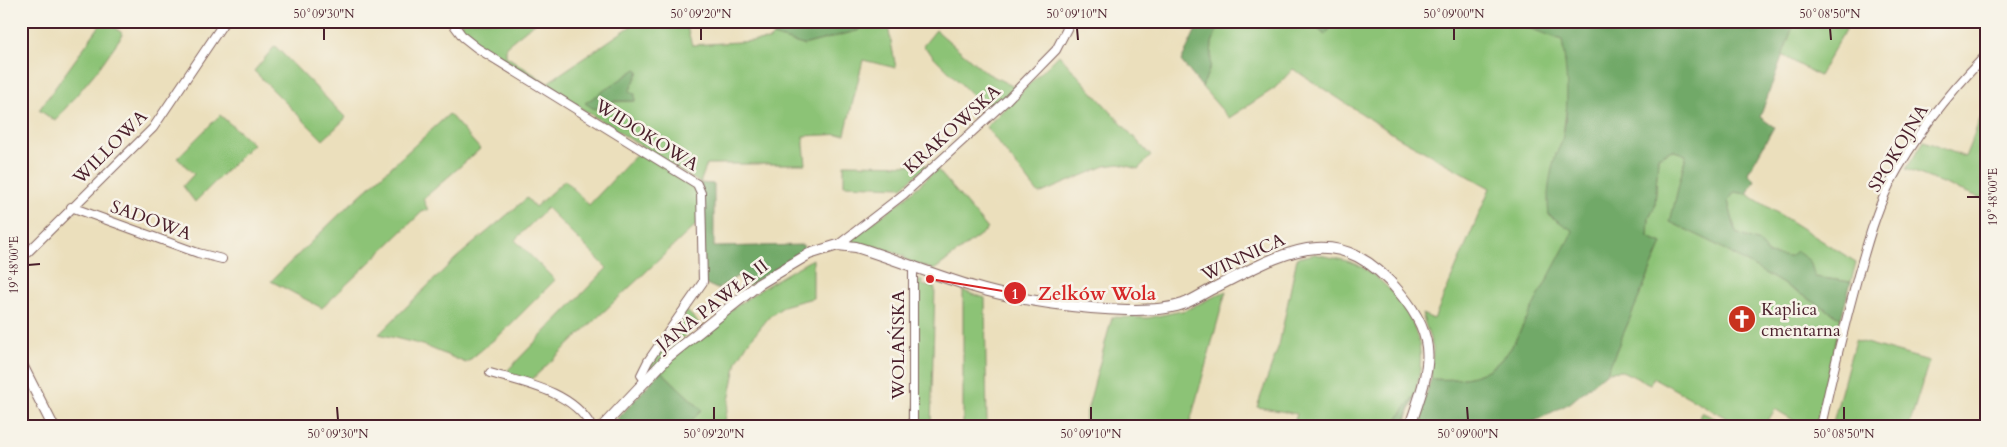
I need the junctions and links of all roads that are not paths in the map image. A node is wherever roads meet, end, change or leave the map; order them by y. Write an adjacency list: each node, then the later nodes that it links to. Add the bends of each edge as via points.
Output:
1 (225, 21): 5 (street, WILLOWA, via 153,128)
2 (451, 21): 13 (street, WIDOKOWA, via 477,48 697,184 701,193 703,282 648,361 641,375)
3 (1071, 21): 6 (street, KRAKOWSKA, via 1056,50 1006,101 904,194)
4 (1986, 55): 19 (street, SPOKOJNA, via 1946,97 1889,186 1866,246)
5 (71, 207): 7 (street, WILLOWA); 8 (street, SADOWA)
6 (838, 245): 9 (street, JANA PAWŁA II, via 856,247); 13 (street, JANA PAWŁA II, via 809,254 759,284 669,356)
7 (21, 259)
8 (222, 259)
9 (913, 265): 10 (street, JANA PAWŁA II); 17 (street, WOLAŃSKA)
10 (974, 287): 18 (street, WINNICA, via 1035,300 1125,310 1160,309 1183,304 1288,252 1310,247 1339,249 1364,260 1384,274 1422,325 1428,350 1427,367)
11 (21, 363): 14 (street)
12 (490, 373): 15 (street, via 566,400 580,411)
13 (646, 382): 16 (street, JANA PAWŁA II)
14 (54, 426)
15 (590, 426)
16 (603, 426)
17 (913, 426)
18 (1410, 426)
19 (1821, 426)

